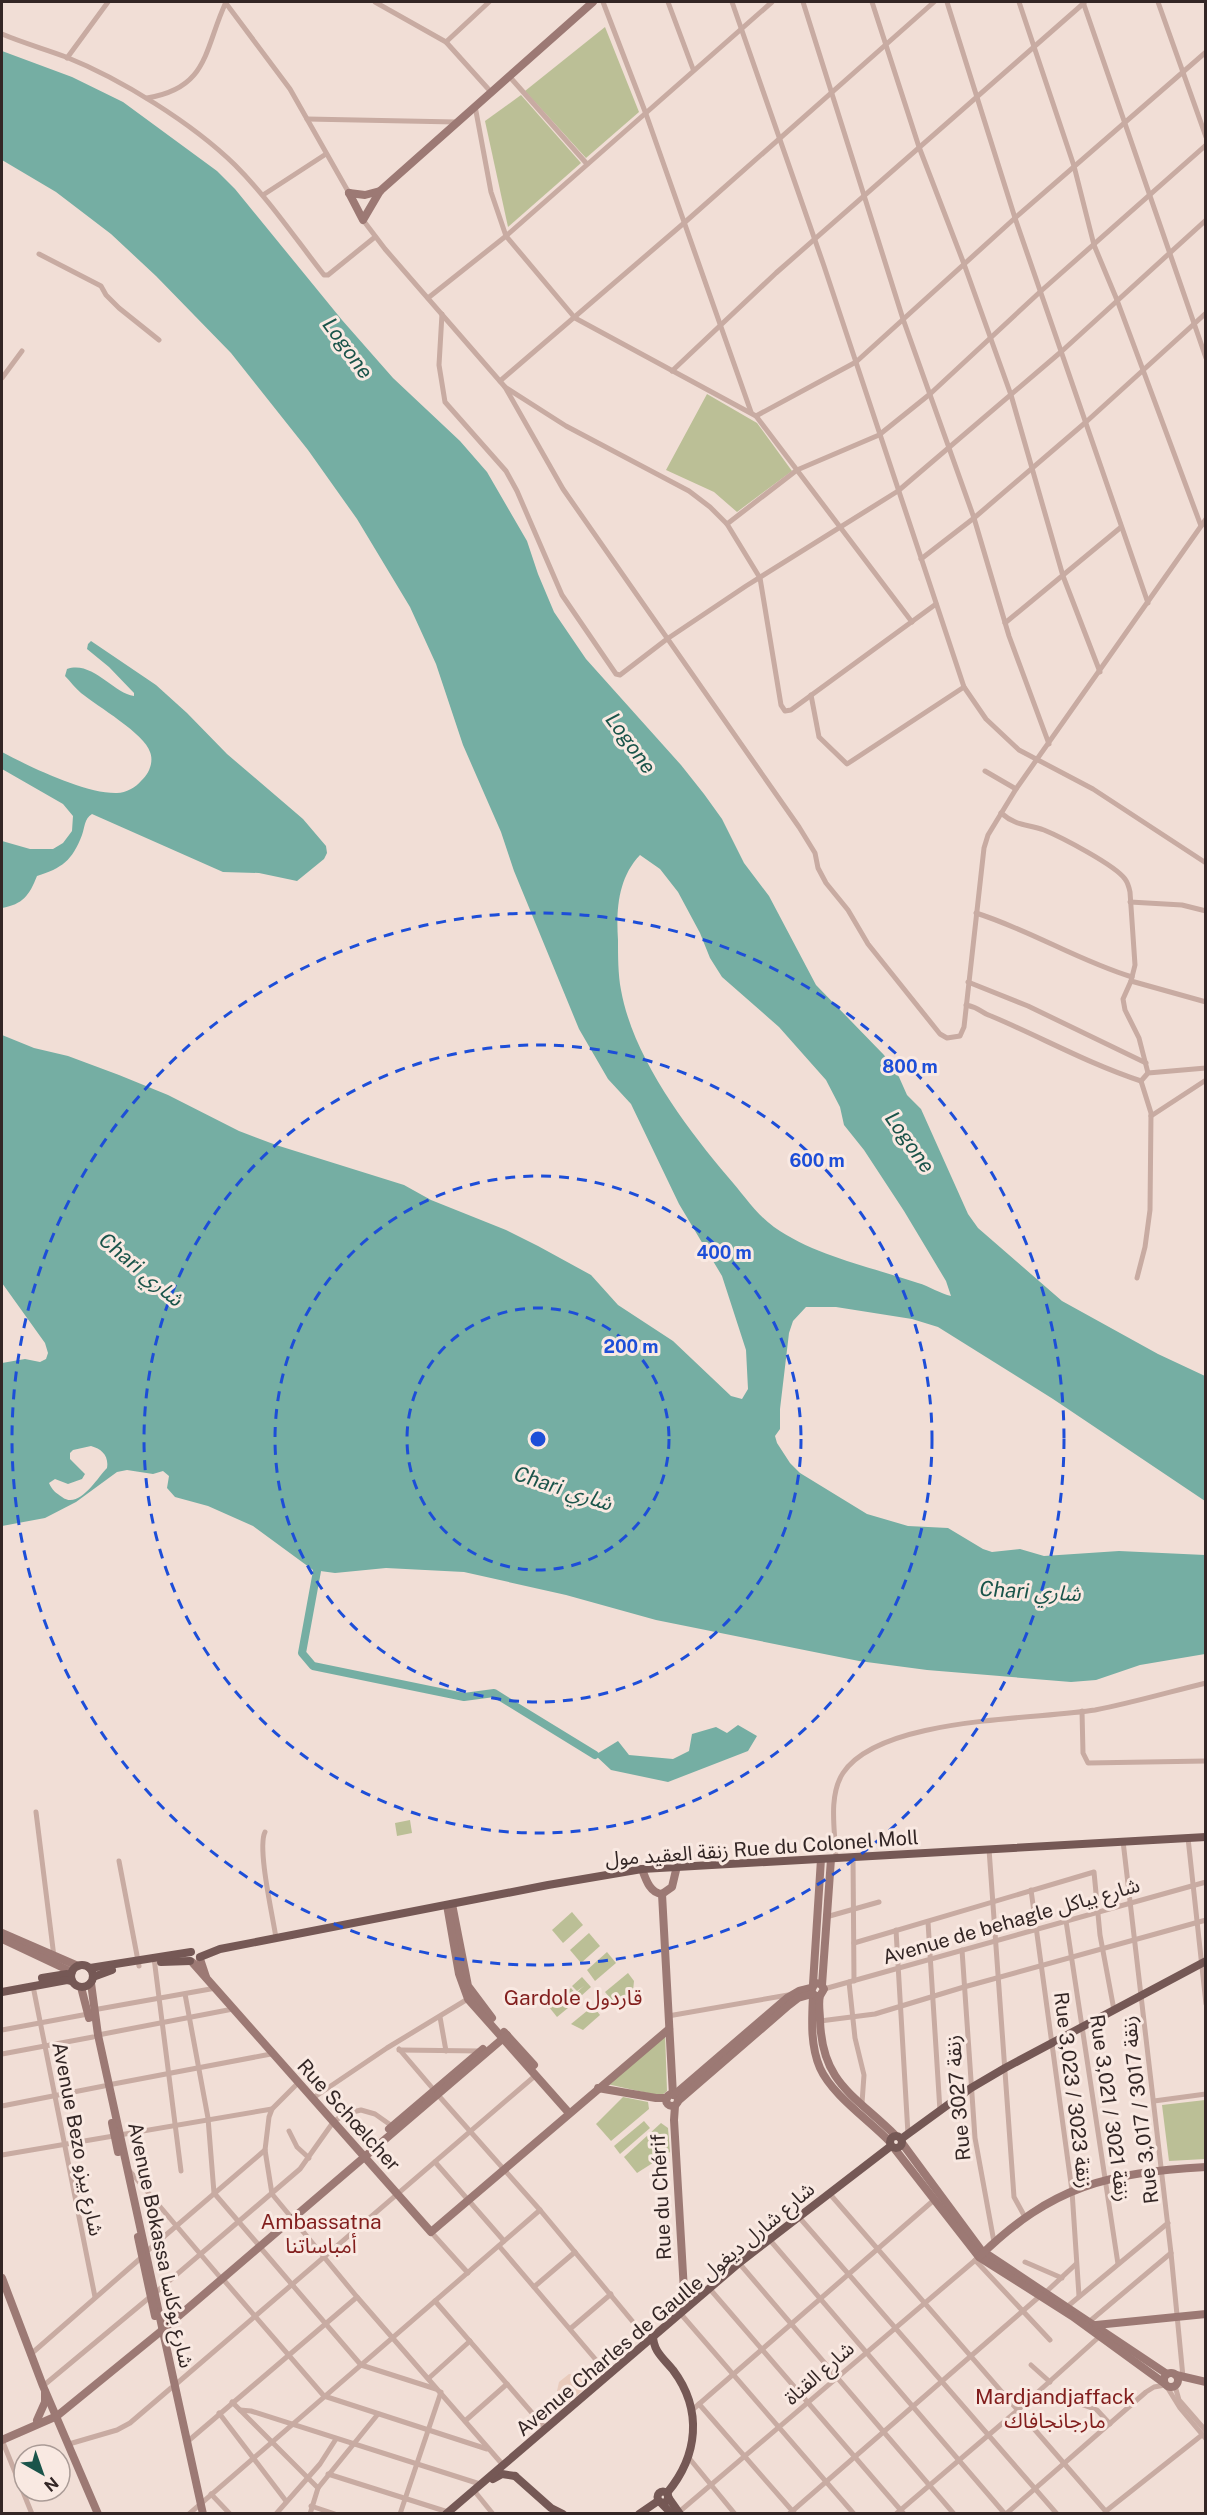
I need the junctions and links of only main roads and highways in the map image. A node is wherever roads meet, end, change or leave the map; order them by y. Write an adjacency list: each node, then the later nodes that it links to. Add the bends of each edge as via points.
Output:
1 (1206, 1837): 3 (main road, زنقة العقيد مول Rue du Colonel Moll, via 642,1869 220,1949 195,1957)
2 (1204, 1962): 8 (main road, Avenue Charles de Gaulle شارع شارل ديغول, via 971,2088 798,2216)
3 (139, 1963): 5 (main road); 5 (main road, via 116,1965)
4 (73, 1974): 5 (main road); 5 (main road, via 81,1987); 6 (main road); 7 (main road, via 67,1980)
5 (91, 1976)
6 (2, 1986)
7 (2, 1992)
8 (647, 2340): 9 (main road, Avenue Charles de Gaulle شارع شارل ديغول); 11 (main road, via 678,2378 691,2411 693,2441 689,2458)
9 (518, 2454): 10 (main road, Avenue Charles de Gaulle شارع شارل ديغول, via 513,2465); 12 (main road, Avenue Charles de Gaulle شارع شارل ديغول)
10 (515, 2476): 12 (main road, via 496,2477); 14 (main road)
11 (664, 2498): 13 (main road); 15 (main road)
12 (448, 2513)
13 (677, 2513)
14 (563, 2514)
15 (639, 2514)

